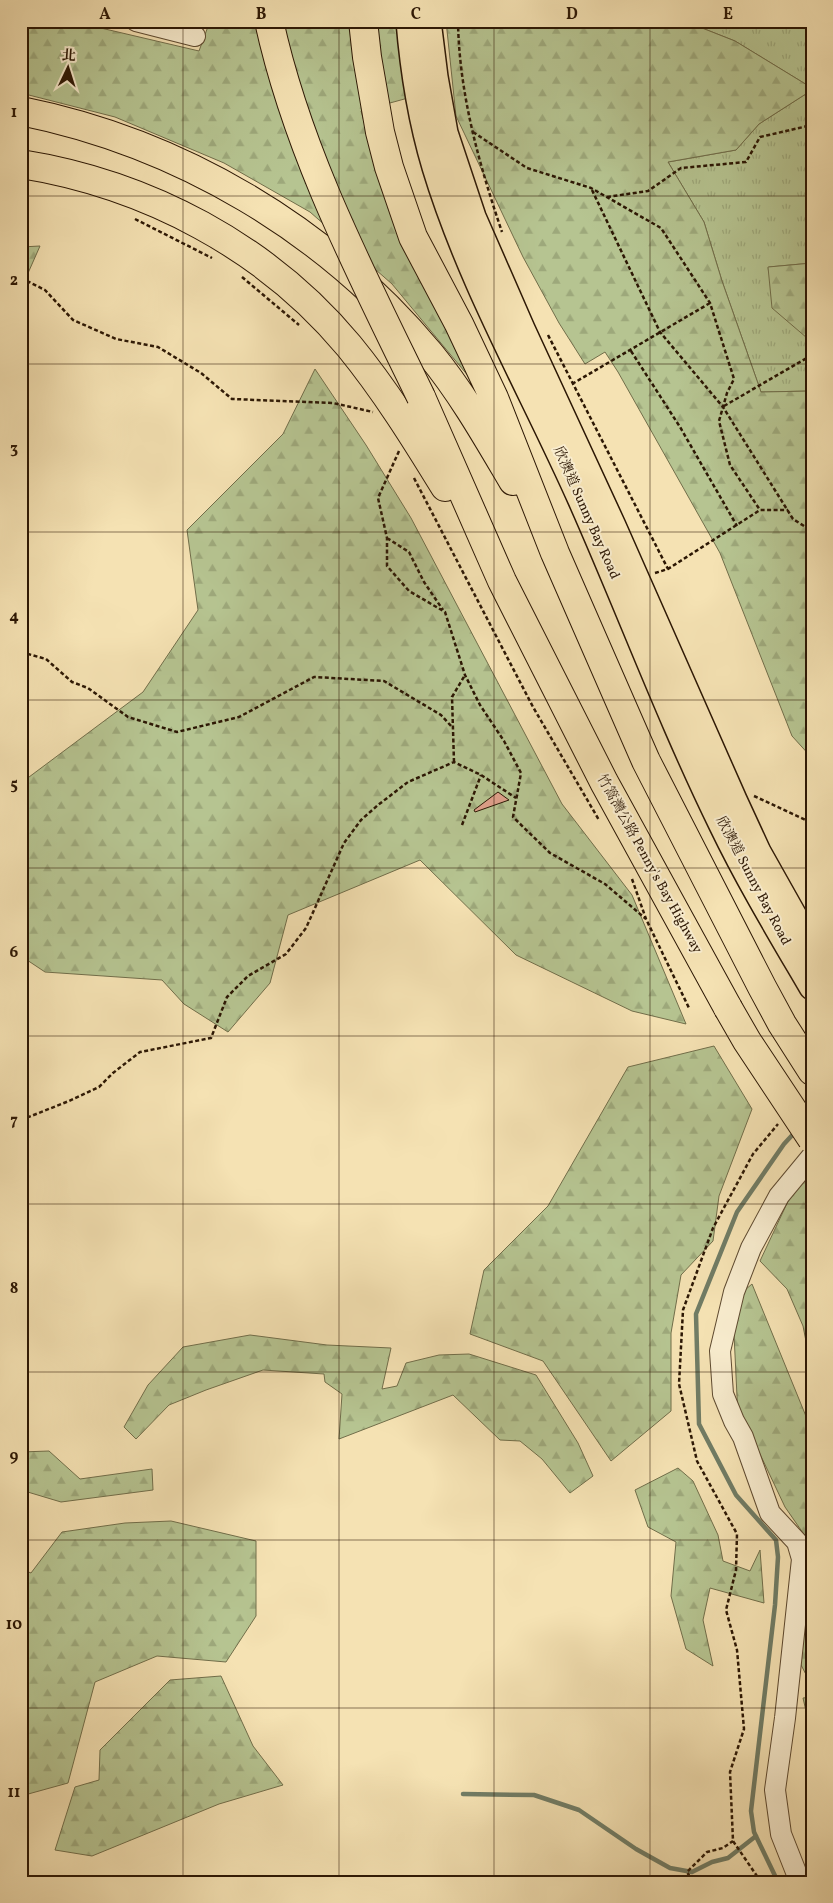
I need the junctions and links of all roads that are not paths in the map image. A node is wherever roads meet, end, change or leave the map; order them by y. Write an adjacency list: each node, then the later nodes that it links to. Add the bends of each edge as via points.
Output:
1 (136, 21): 6 (lane)
2 (269, 21): 11 (highway, bridge, via 288,96 313,166 421,397)
3 (363, 21): 10 (highway, via 373,97 389,167 413,237 494,398)
4 (410, 21): 12 (main road, 欣澳道 Sunny Bay Road, via 427,135 461,242 581,500 721,824 741,863)
5 (428, 21): 12 (main road, 欣澳道 Sunny Bay Road, via 445,133 473,217)
6 (167, 25): 7 (lane)
7 (195, 36)
8 (28, 113): 10 (highway, via 108,134 196,170 274,216 334,258 392,313 446,375 475,416)
9 (21, 164): 11 (highway, via 93,180 155,202 216,234 283,281 328,323 370,372 414,435)
10 (555, 552): 14 (highway, via 646,762 782,1024)
11 (502, 581): 15 (highway, 竹篙灣公路 Penny's Bay Highway, bridge, via 604,782 728,1008)
12 (805, 956): 13 (main road, 欣澳道 Sunny Bay Road)
13 (812, 987)
14 (812, 1071)
15 (812, 1138)
16 (812, 1156): 17 (lane, via 779,1196 751,1248 734,1292 720,1351 723,1394 743,1437 770,1513 797,1542 802,1558 774,1790 781,1834)
17 (800, 1882)

